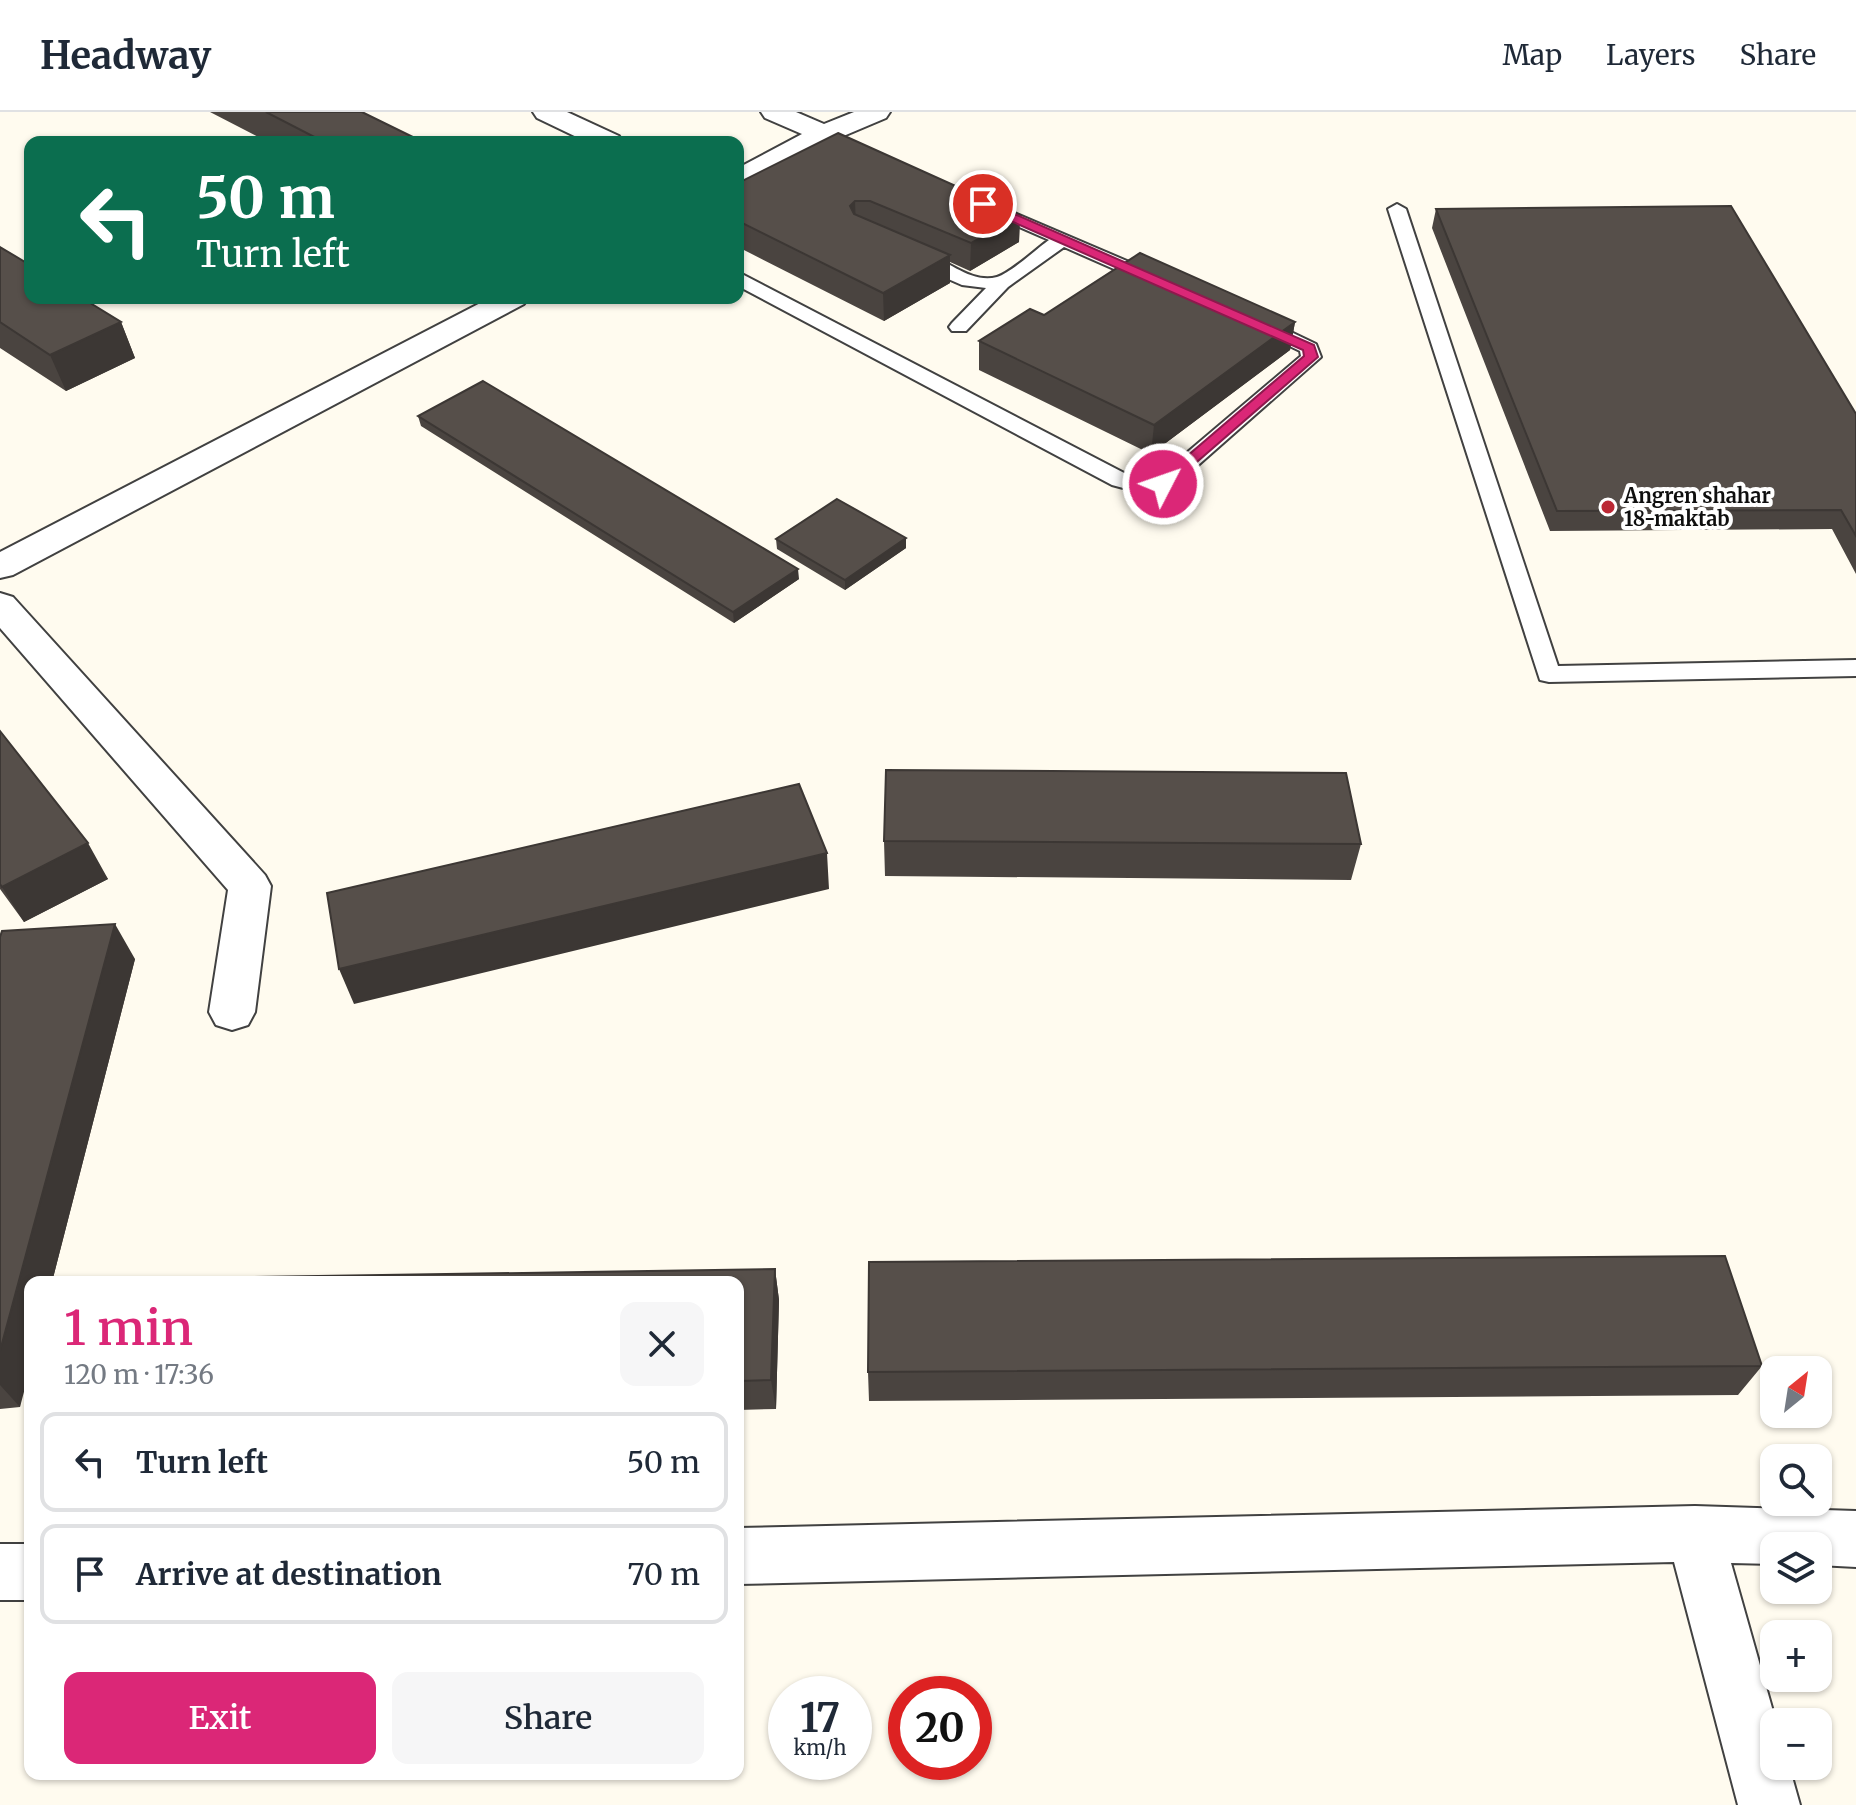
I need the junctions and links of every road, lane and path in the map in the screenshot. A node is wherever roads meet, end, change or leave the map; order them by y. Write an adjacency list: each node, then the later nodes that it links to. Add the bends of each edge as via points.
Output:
1 (546, 112): 5 (street)
2 (774, 112): 4 (street)
3 (877, 112): 4 (street)
4 (824, 134): 6 (lane); 7 (street)
5 (596, 136)
6 (852, 147)
7 (744, 176)
8 (964, 196): 10 (lane)
9 (1397, 209): 20 (lane, via 1549,674)
10 (1062, 240): 13 (lane); 14 (lane)
11 (889, 246): 13 (lane, via 969,281)
12 (744, 281): 16 (lane, via 1120,480 1142,486 1163,484 1311,357 1299,341)
13 (1001, 283): 17 (lane)
14 (1174, 287)
15 (502, 304): 18 (street)
16 (1243, 317)
17 (959, 327)
18 (0, 567)
19 (0, 605): 21 (street, via 250,886)
20 (1856, 668)
21 (232, 1012)
22 (1695, 1534): 23 (street); 24 (street); 27 (street)
23 (1856, 1539)
24 (744, 1556)
25 (0, 1572): 26 (street)
26 (24, 1572)
27 (1769, 1805)

